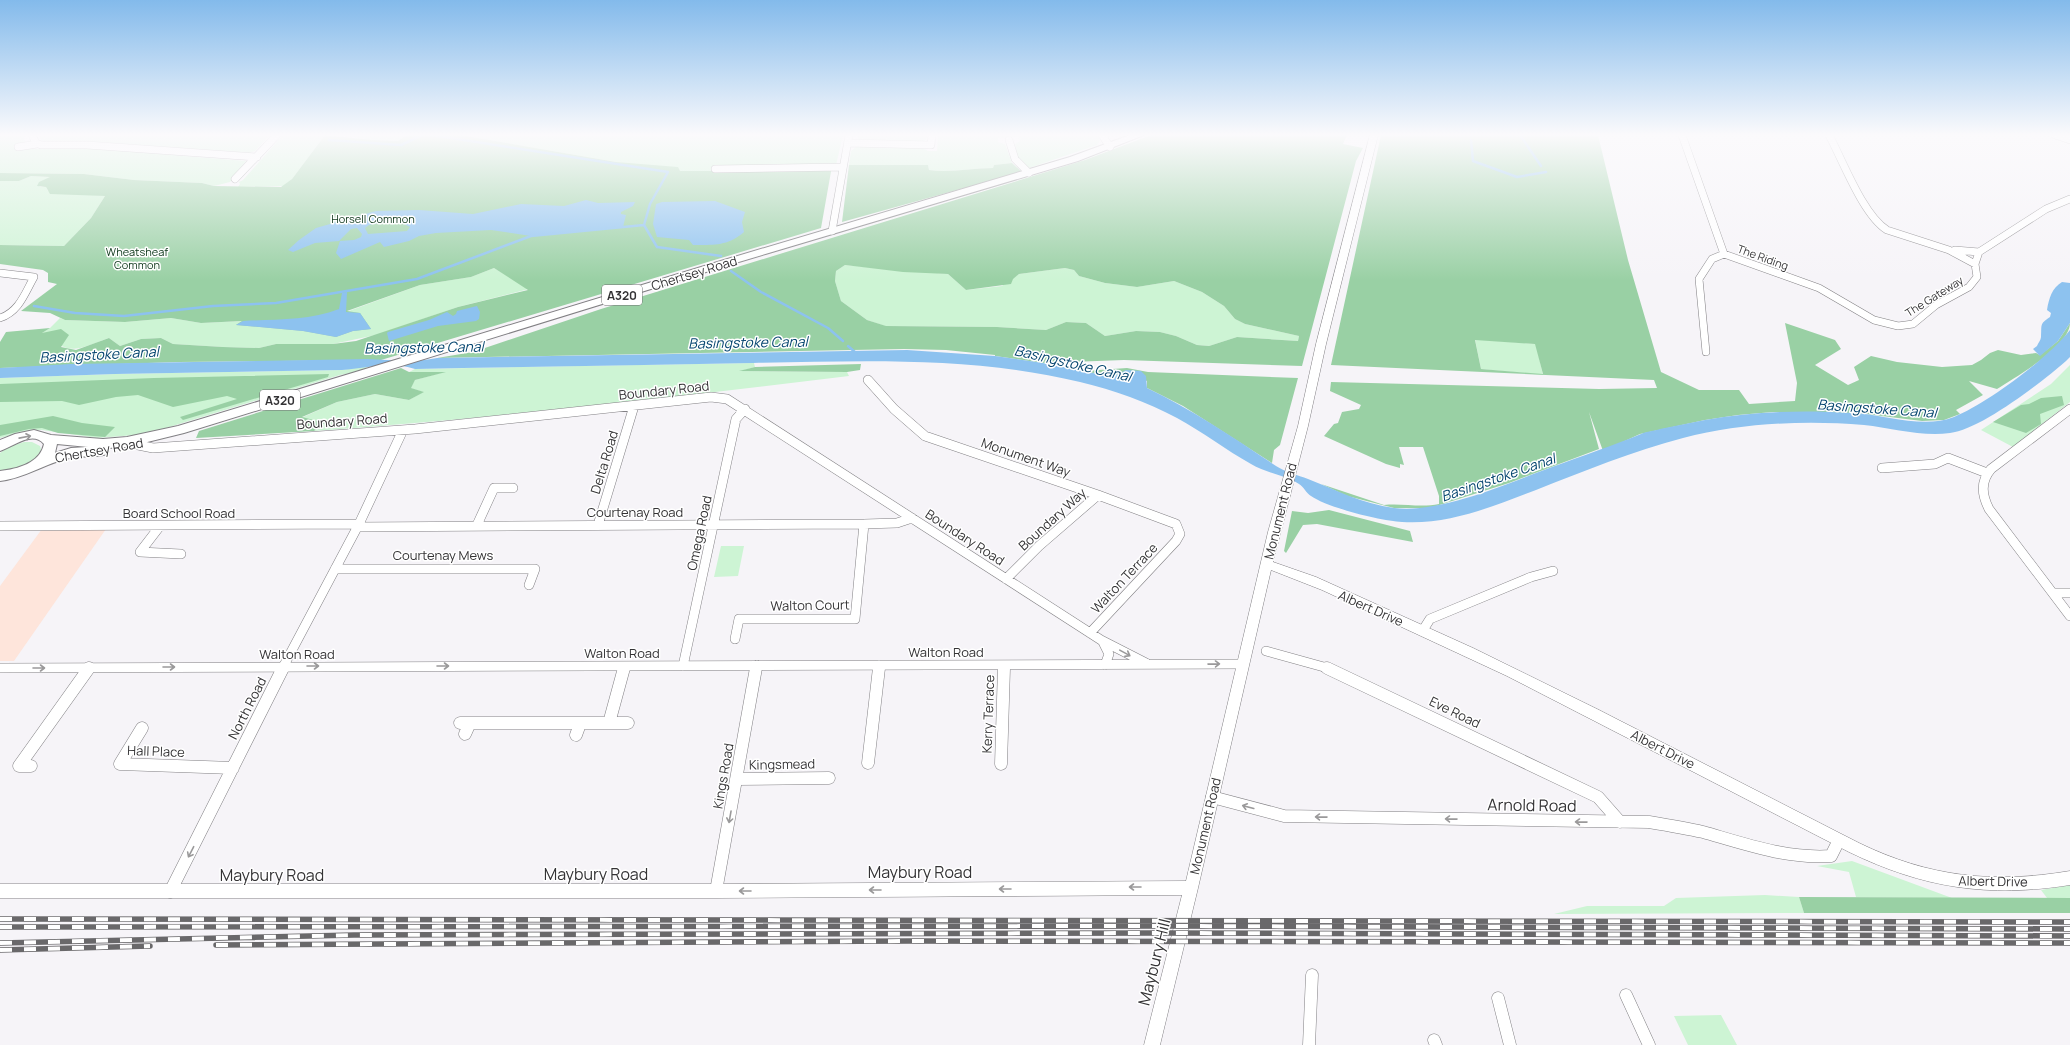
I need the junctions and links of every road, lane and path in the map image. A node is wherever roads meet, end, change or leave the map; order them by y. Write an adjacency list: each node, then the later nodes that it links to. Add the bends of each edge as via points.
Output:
1 (839, 184): 7 (street)
2 (992, 184): 7 (main road, Chertsey Road / A320)
3 (1362, 184): 42 (street, Monument Road)
4 (1699, 184): 10 (street, The Riding)
5 (1854, 184): 8 (street, via 1869,213 1879,224 1890,231)
6 (2070, 199): 9 (street, via 2042,210)
7 (832, 231): 22 (main road, Chertsey Road / A320, via 179,430)
8 (1949, 250): 9 (street); 11 (street)
9 (1979, 252): 11 (street, The Gateway)
10 (1724, 254): 14 (street, The Riding, via 1826,291 1866,316); 15 (street, via 1712,259 1699,279)
11 (1975, 264): 14 (street, The Gateway, via 1977,278 1969,287 1939,303 1909,325)
12 (0, 273): 13 (street, via 34,277 9,317)
13 (0, 318)
14 (1886, 324)
15 (1706, 352)
16 (868, 380): 31 (street, Monument Way, via 894,409 925,436)
17 (634, 406): 19 (street, Boundary Road, via 711,397 727,399); 20 (street, Boundary Road); 36 (street, Delta Road)
18 (2070, 408): 26 (street)
19 (745, 409): 32 (street, Boundary Road); 37 (street, Omega Road, via 736,419)
20 (403, 430): 22 (street, Boundary Road); 34 (street, North Road)
21 (49, 439): 22 (main road, Chertsey Road / A320, via 103,444); 23 (main road, A320, one-way to 21, via 29,435); 24 (main road, via 51,448)
22 (154, 442): 24 (main road, Chertsey Road / A320, via 71,453)
23 (0, 446)
24 (41, 461): 27 (main road, A320)
25 (1882, 468): 26 (street, via 1935,464 1943,458 1948,458)
26 (1987, 473): 47 (street, via 1982,488 1985,503)
27 (14, 474): 28 (main road, A320); 29 (street)
28 (0, 476)
29 (0, 481)
30 (513, 488): 35 (street, via 494,488)
31 (1098, 495): 40 (street, Monument Way, via 1176,524 1180,534); 45 (street, Boundary Way)
32 (912, 518): 33 (street, Courtenay Road, via 897,523); 45 (street, Boundary Road)
33 (864, 524): 37 (street, Courtenay Road); 52 (street, Walton Court, via 855,619 739,619)
34 (358, 525): 35 (street, Courtenay Road); 39 (street, Board School Road); 43 (street, North Road)
35 (477, 525): 36 (street, Courtenay Road)
36 (598, 525): 37 (street, Courtenay Road)
37 (714, 525): 63 (street, Omega Road)
38 (0, 526): 39 (street, Board School Road)
39 (160, 526): 41 (street, via 140,552)
40 (1176, 541): 51 (street, Walton Terrace)
41 (180, 554)
42 (1267, 565): 50 (street, Albert Drive, via 1298,575); 55 (street, Monument Road)
43 (335, 569): 46 (street, Courtenay Mews, via 535,568); 61 (street, North Road)
44 (1553, 571): 50 (street, via 1531,577 1430,619)
45 (1006, 579): 51 (street, Boundary Road)
46 (529, 585)
47 (2053, 593): 48 (street); 49 (street)
48 (2070, 593)
49 (2070, 616)
50 (1423, 630): 80 (street, Albert Drive, via 1584,708)
51 (1090, 633): 53 (street, Boundary Road)
52 (735, 639)
53 (1101, 640): 59 (street, via 1110,653); 60 (street, Boundary Road, one-way to 60)
54 (1266, 651): 79 (street, Eve Road, via 1334,670 1453,726 1598,797)
55 (1243, 664): 60 (street, Walton Road, one-way to 55); 78 (street, Monument Road)
56 (757, 665): 57 (street, Walton Road); 63 (street, Walton Road); 77 (street, Kings Road)
57 (879, 665): 58 (street, Walton Road); 72 (street)
58 (1004, 665): 59 (street, Walton Road); 73 (street, Kerry Terrace)
59 (1105, 665): 60 (street, Walton Road)
60 (1149, 665)
61 (284, 666): 62 (street, Walton Road, one-way to 62); 65 (street, Walton Road, one-way to 61); 75 (street, North Road)
62 (625, 666): 63 (street, Walton Road); 66 (street)
63 (683, 666)
64 (0, 668): 65 (street, Walton Road, one-way to 65)
65 (89, 668): 74 (street, via 19,766)
66 (609, 723): 67 (street); 68 (street)
67 (628, 723)
68 (580, 724): 70 (street, via 465,723); 71 (street)
69 (142, 728): 75 (street, Hall Place, via 120,764)
70 (465, 734)
71 (576, 735)
72 (868, 763)
73 (1001, 764)
74 (32, 766)
75 (233, 768): 85 (street, North Road, one-way to 85)
76 (828, 778): 77 (street, Kingsmead)
77 (736, 779): 84 (street, Kings Road, one-way to 84)
78 (1212, 797): 79 (street, Arnold Road, one-way to 78, via 1284,816); 82 (street, Monument Road)
79 (1620, 822): 80 (street, Arnold Road, via 1649,822 1684,828 1820,858 1831,856)
80 (1839, 840): 81 (street, Albert Drive, via 1886,862 1935,877 1970,882 2007,883)
81 (2070, 878)
82 (1191, 888): 84 (street, Maybury Road, one-way to 84); 89 (street, Maybury Hill)
83 (0, 891): 85 (street, Maybury Road)
84 (716, 891): 85 (street, Maybury Road)
85 (170, 892)
86 (1312, 975): 90 (street)
87 (1626, 995): 92 (street)
88 (1498, 998): 91 (street)
89 (1152, 1045)
90 (1309, 1045)
91 (1510, 1045)
92 (1649, 1045)

